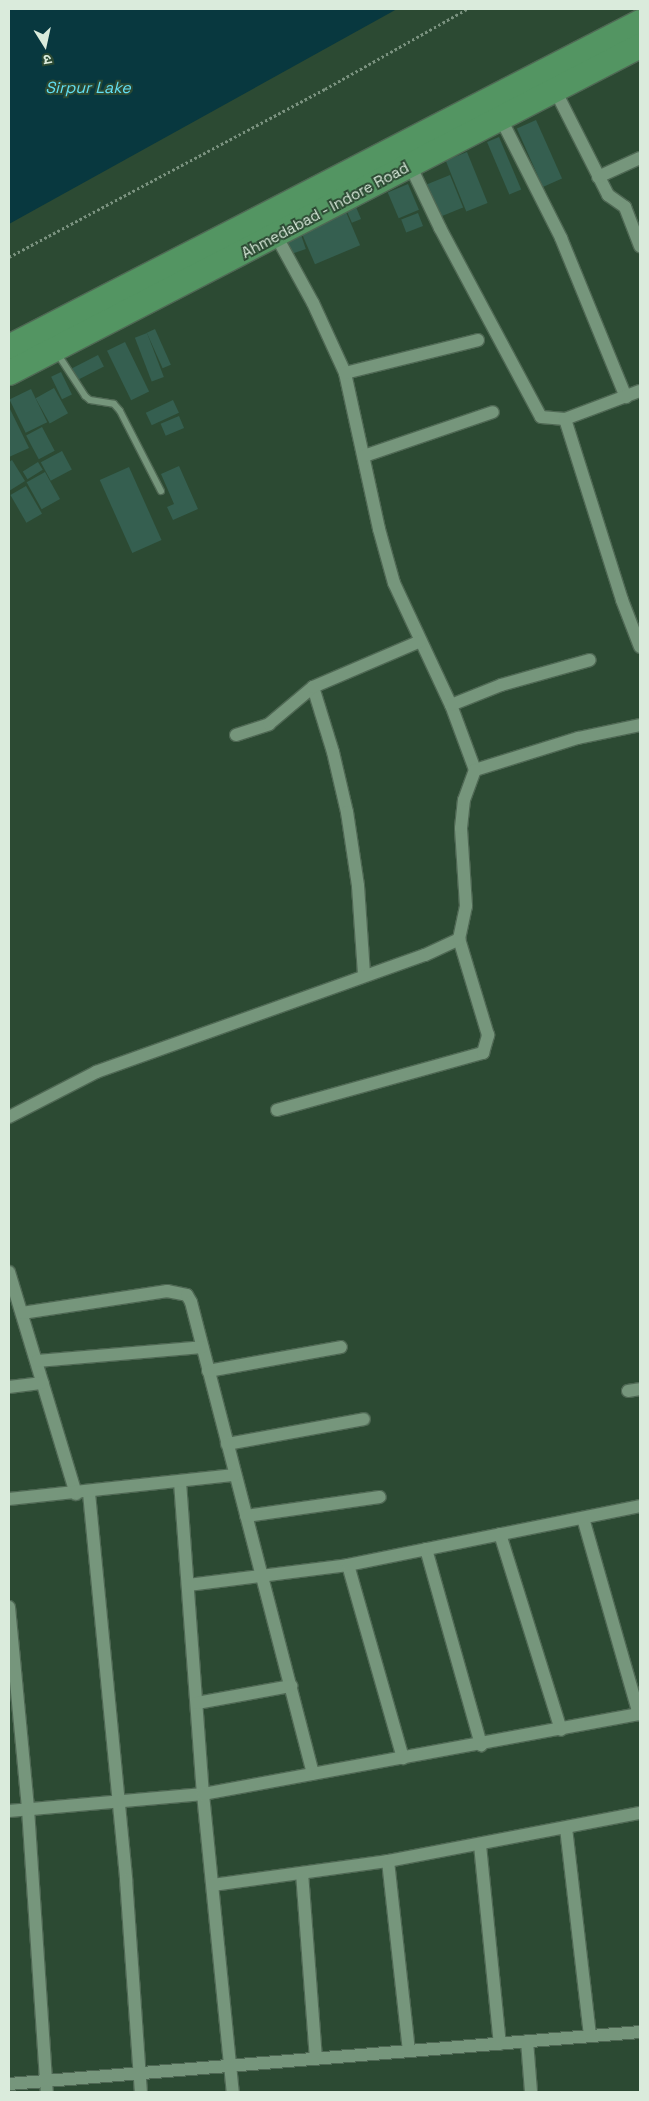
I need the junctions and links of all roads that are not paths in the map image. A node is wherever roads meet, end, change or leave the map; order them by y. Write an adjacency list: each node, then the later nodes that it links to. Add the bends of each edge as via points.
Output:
1 (640, 22): 8 (highway, Ahmedabad - Indore Road)
2 (640, 46): 3 (highway, Ahmedabad - Indore Road)
3 (555, 90): 4 (highway, Ahmedabad - Indore Road); 7 (street)
4 (500, 117): 6 (highway, Ahmedabad - Indore Road); 17 (street, via 561,238)
5 (640, 158): 7 (street)
6 (410, 165): 9 (highway, Ahmedabad - Indore Road); 19 (street, via 541,417)
7 (598, 177): 10 (street, via 608,195 626,207)
8 (264, 215): 9 (street); 12 (highway, Ahmedabad - Indore Road)
9 (276, 236): 13 (highway, Ahmedabad - Indore Road); 15 (street, via 313,303)
10 (640, 246)
11 (478, 340): 15 (street)
12 (9, 347)
13 (55, 349): 14 (highway, Ahmedabad - Indore Road); 21 (lane, via 85,396 90,400 114,404 120,411)
14 (9, 373)
15 (345, 373): 20 (street)
16 (640, 391): 17 (street)
17 (626, 397): 19 (street)
18 (493, 412): 20 (street)
19 (565, 419): 23 (street)
20 (364, 456): 22 (street, via 394,583)
21 (162, 491)
22 (421, 641): 25 (street); 26 (street)
23 (640, 647)
24 (590, 660): 26 (street, via 501,685)
25 (313, 687): 28 (street, via 269,724); 31 (street, via 347,812 358,886)
26 (451, 705): 29 (street)
27 (640, 725): 29 (street, via 578,738)
28 (236, 735)
29 (474, 770): 30 (street, via 464,800 462,828 466,906)
30 (459, 939): 31 (street); 32 (street, via 488,1035 483,1053)
31 (364, 974): 33 (street, via 96,1072)
32 (277, 1110)
33 (9, 1117)
34 (9, 1272): 35 (street)
35 (22, 1313): 36 (street, via 179,1292 191,1302); 38 (street)
36 (202, 1347): 38 (street); 39 (street)
37 (341, 1347): 39 (street)
38 (37, 1361): 40 (street)
39 (208, 1371): 43 (street)
40 (43, 1383): 41 (street); 46 (street)
41 (9, 1387)
42 (364, 1419): 43 (street)
43 (227, 1444): 44 (street)
44 (235, 1475): 45 (street); 50 (street)
45 (180, 1482): 46 (street); 56 (street)
46 (82, 1494): 48 (street); 66 (street)
47 (380, 1497): 50 (street)
48 (9, 1499)
49 (640, 1506): 51 (street)
50 (246, 1516): 55 (street)
51 (583, 1518): 52 (street); 60 (street)
52 (500, 1534): 53 (street); 61 (street)
53 (426, 1549): 54 (street); 62 (street)
54 (348, 1565): 55 (street); 63 (street)
55 (263, 1578): 56 (street); 58 (street)
56 (188, 1585): 59 (street)
57 (9, 1608): 67 (street)
58 (290, 1686): 59 (street); 64 (street)
59 (197, 1703): 65 (street)
60 (640, 1714): 61 (street)
61 (561, 1730): 62 (street)
62 (481, 1745): 63 (street)
63 (402, 1758): 64 (street)
64 (313, 1774): 65 (street)
65 (204, 1794): 66 (street); 74 (street)
66 (119, 1802): 67 (street); 82 (street)
67 (28, 1809): 68 (street); 84 (street)
68 (9, 1811)
69 (640, 1813): 70 (street)
70 (566, 1828): 71 (street); 76 (street)
71 (480, 1845): 72 (street); 78 (street)
72 (388, 1862): 73 (street); 79 (street)
73 (302, 1873): 74 (street); 80 (street)
74 (213, 1885): 81 (street)
75 (640, 2032): 76 (street)
76 (590, 2036): 77 (street)
77 (528, 2042): 78 (street); 87 (street)
78 (500, 2044): 79 (street)
79 (409, 2051): 80 (street)
80 (316, 2058): 81 (street)
81 (231, 2066): 82 (street); 86 (street)
82 (139, 2074): 84 (street); 85 (street)
83 (9, 2084): 84 (street)
84 (46, 2087)
85 (141, 2092)
86 (233, 2092)
87 (531, 2092)

